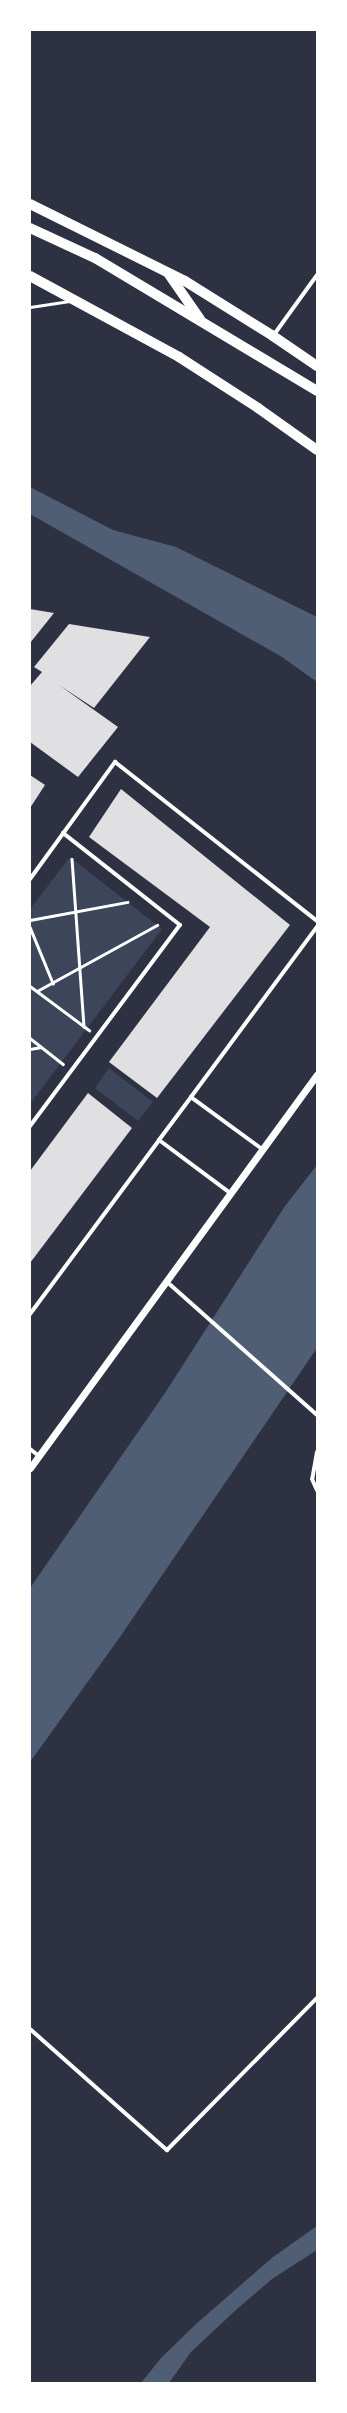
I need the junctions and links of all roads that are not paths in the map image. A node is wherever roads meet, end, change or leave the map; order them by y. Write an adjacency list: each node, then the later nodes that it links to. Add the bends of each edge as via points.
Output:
1 (30, 204): 3 (main road)
2 (30, 228): 8 (main road, via 95,258)
3 (167, 272): 8 (main road); 9 (main road)
4 (317, 275): 9 (street)
5 (30, 276): 6 (main road)
6 (76, 300): 7 (lane); 12 (main road, via 179,357)
7 (30, 308)
8 (203, 322): 11 (main road)
9 (273, 336): 10 (main road)
10 (317, 366)
11 (317, 391)
12 (317, 450)
13 (63, 833): 14 (street); 15 (street, via 115,762); 19 (street, via 180,925)
14 (30, 879)
15 (317, 921)
16 (317, 927): 18 (street)
17 (317, 1075): 21 (street)
18 (191, 1097): 20 (street); 21 (street)
19 (30, 1126)
20 (159, 1140): 22 (street); 24 (street)
21 (262, 1149): 22 (street)
22 (230, 1193): 23 (street)
23 (166, 1282): 25 (street); 28 (street)
24 (30, 1314)
25 (317, 1415)
26 (30, 1449): 28 (street)
27 (317, 1452): 30 (street, via 312,1479)
28 (39, 1456): 29 (street)
29 (30, 1468)
30 (317, 1490)
31 (317, 1998): 32 (street, via 167,2150)
32 (30, 2029)

